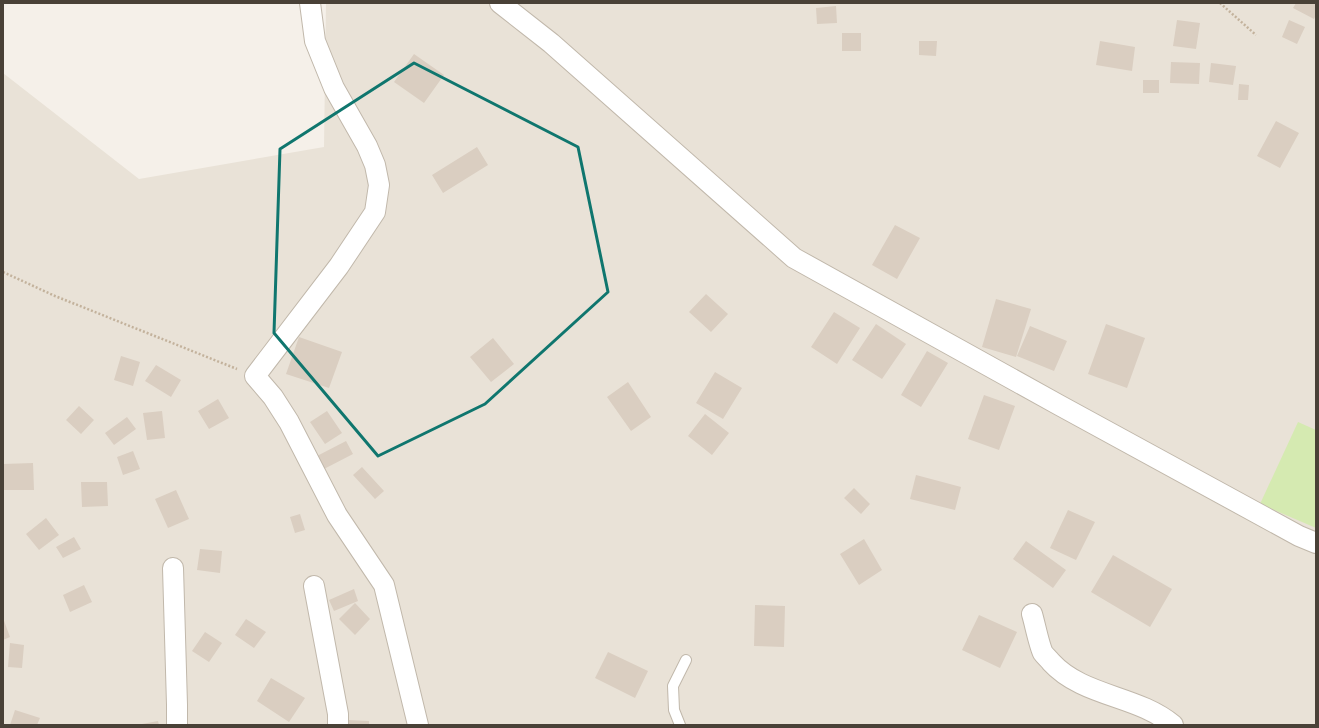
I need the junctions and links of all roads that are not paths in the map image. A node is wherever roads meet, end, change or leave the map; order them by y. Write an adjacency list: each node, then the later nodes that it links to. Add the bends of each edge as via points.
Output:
1 (310, 3): 10 (street, via 315,41 334,88 367,146 375,165 379,185 375,212 339,266 255,376 289,422 338,514 384,585)
2 (500, 3): 3 (street, via 557,49 794,258 1258,514)
3 (1316, 543)
4 (173, 568): 8 (street)
5 (314, 586): 9 (street)
6 (1032, 614): 12 (street, via 1043,653 1058,669 1074,681 1132,702)
7 (686, 660): 11 (lane, via 673,686 674,710)
8 (176, 725)
9 (338, 725)
10 (418, 725)
11 (680, 725)
12 (1173, 725)

